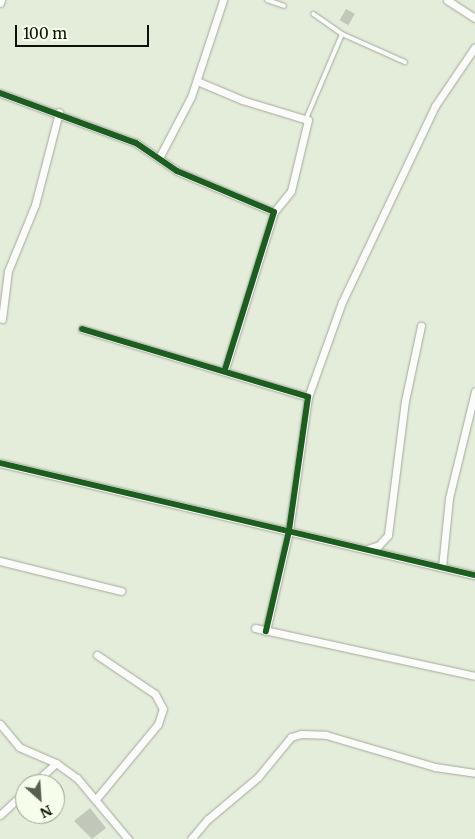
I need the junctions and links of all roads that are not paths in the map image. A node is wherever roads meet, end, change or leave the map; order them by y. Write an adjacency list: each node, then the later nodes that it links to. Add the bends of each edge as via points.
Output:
1 (223, 0): 10 (street)
2 (267, 0): 4 (lane)
3 (447, 0): 6 (street)
4 (284, 6)
5 (312, 14): 7 (lane)
6 (475, 18)
7 (342, 34): 9 (lane); 13 (lane)
8 (475, 47): 21 (street, via 435,106 342,302)
9 (405, 62)
10 (197, 81): 13 (street, via 252,104); 14 (street)
11 (0, 93): 12 (street)
12 (59, 112): 14 (street); 16 (street, via 35,205 8,271)
13 (306, 119): 15 (street, via 309,125 291,190)
14 (160, 156): 15 (street, via 177,171)
15 (274, 212): 19 (street)
16 (2, 319)
17 (421, 326): 24 (street, via 405,401 388,536)
18 (82, 328): 19 (street)
19 (224, 370): 21 (street)
20 (475, 391): 26 (street, via 449,498)
21 (308, 397): 23 (street)
22 (0, 463): 23 (street)
23 (289, 531): 24 (street); 30 (street)
24 (370, 548): 26 (street)
25 (0, 561): 28 (street)
26 (442, 567): 27 (street)
27 (475, 575)
28 (121, 591)
29 (255, 628): 30 (street)
30 (266, 631): 32 (street)
31 (98, 655): 37 (street, via 155,694 163,709 158,724)
32 (475, 676)
33 (0, 724): 34 (street, via 19,746)
34 (56, 763): 36 (street); 37 (street)
35 (475, 773): 41 (street, via 434,767 326,735 301,734 287,741 258,777 208,818)
36 (44, 774)
37 (96, 799): 40 (street)
38 (15, 801): 39 (street)
39 (0, 815)
40 (128, 839)
41 (191, 839)

